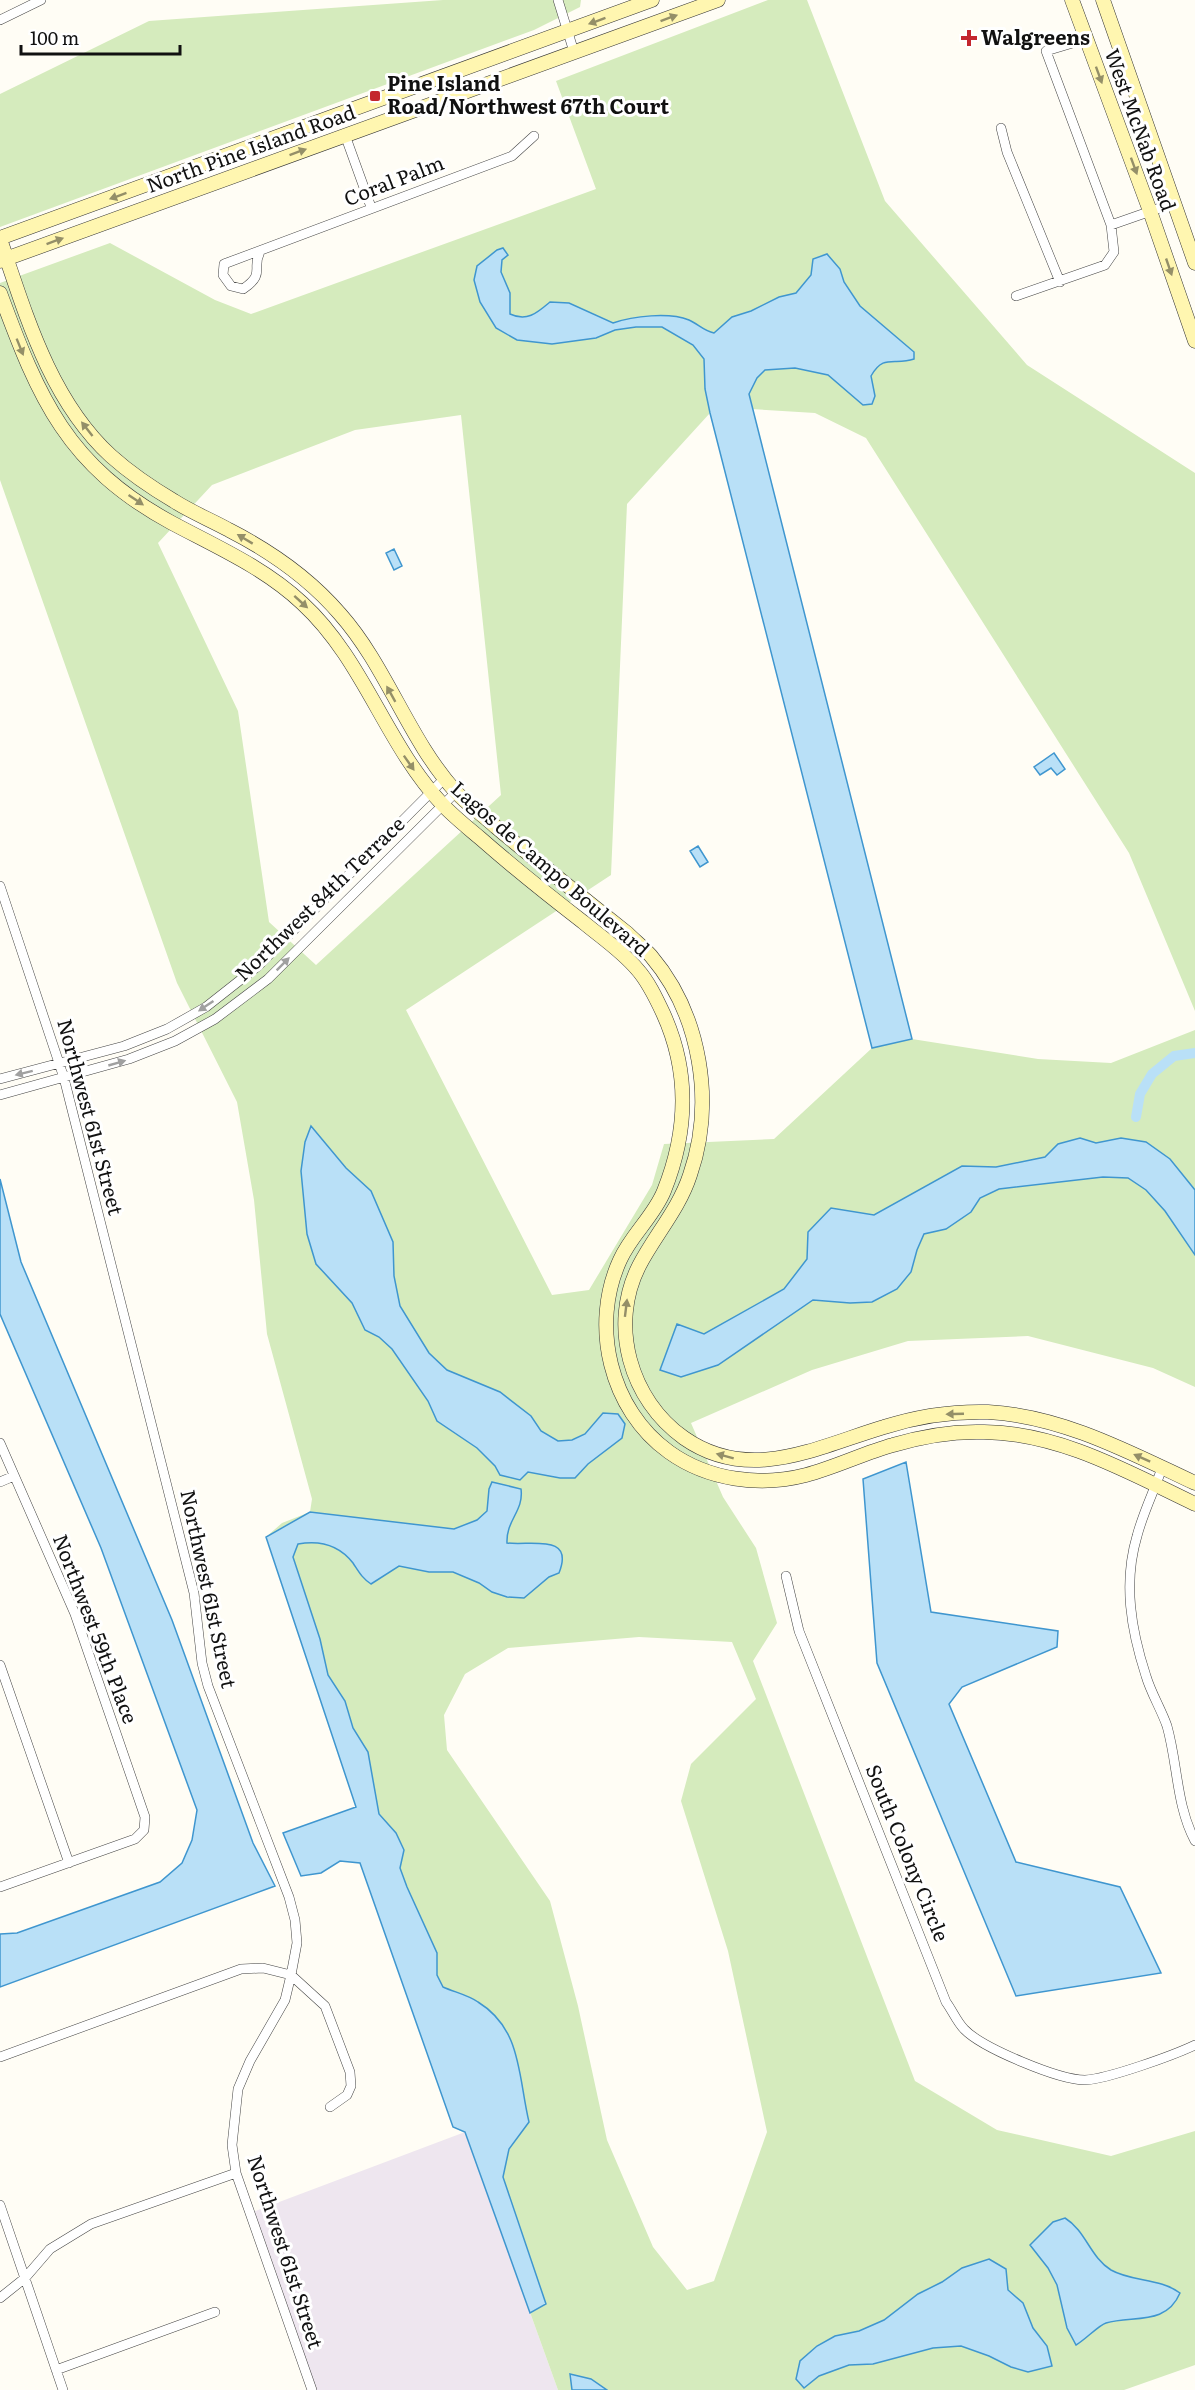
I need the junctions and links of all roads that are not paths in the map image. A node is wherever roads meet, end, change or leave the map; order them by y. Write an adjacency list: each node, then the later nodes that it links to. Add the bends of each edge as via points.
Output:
1 (41, 0): 7 (street)
2 (558, 0): 8 (street)
3 (652, 0): 8 (street, North Pine Island Road, one-way to 8)
4 (718, 0): 10 (street, North Pine Island Road, one-way to 4)
5 (1072, 0): 9 (street, West McNab Road)
6 (1103, 0): 14 (street, West McNab Road)
7 (0, 20)
8 (567, 32): 10 (street); 18 (street, North Pine Island Road, one-way to 18)
9 (1086, 39): 16 (street, West McNab Road, one-way to 16); 17 (street, via 1046,51)
10 (574, 52): 12 (street, North Pine Island Road)
11 (1002, 128): 22 (street, via 1007,152)
12 (345, 135): 15 (street); 20 (street, North Pine Island Road, one-way to 12)
13 (534, 136): 15 (street, Coral Palm, via 512,156)
14 (1174, 203): 16 (street); 21 (street, West McNab Road)
15 (371, 207): 19 (street, Coral Palm)
16 (1150, 211): 17 (street); 25 (street, West McNab Road, one-way to 25)
17 (1111, 225): 22 (street, via 1114,252 1106,265)
18 (0, 238): 20 (street, Lagos de Campo Boulevard)
19 (261, 250): 19 (street, Coral Palm, via 254,281 243,289 231,286 223,275 224,264)
20 (3, 260): 26 (street, Lagos de Campo Boulevard, one-way to 20, via 341,614 286,564 140,480 110,456 87,430 35,338)
21 (1195, 263)
22 (1060, 282): 24 (street)
23 (0, 292): 27 (street, Lagos de Campo Boulevard, one-way to 27, via 34,381 71,444 130,497 276,581 300,601 328,628 348,656 391,736)
24 (1016, 296)
25 (1195, 341)
26 (445, 777): 27 (street, Northwest 84th Terrace); 28 (street, Lagos de Campo Boulevard)
27 (432, 792): 29 (street, Lagos de Campo Boulevard); 31 (street, Northwest 84th Terrace, one-way to 31, via 258,966 206,1006 168,1029)
28 (456, 792): 29 (street, Northwest 84th Terrace); 36 (street, Lagos de Campo Boulevard, one-way to 28, via 708,1451 684,1438 642,1392 628,1358 624,1325 628,1292 690,1176 700,1137 703,1100 698,1056 688,1022 672,987 651,957 627,933)
29 (442, 805): 32 (street, Northwest 84th Terrace, one-way to 29, via 175,1041 214,1019 268,979); 39 (street, Lagos de Campo Boulevard, via 638,969 655,996 681,1062 684,1100 680,1136 661,1200 625,1251 610,1289 605,1326 610,1365 624,1399 645,1429 668,1451 700,1470 732,1479)
30 (0, 885): 31 (street, Northwest 61st Street)
31 (60, 1064): 32 (street, Northwest 61st Street); 33 (street, Northwest 84th Terrace, one-way to 33)
32 (64, 1078): 34 (street, Northwest 84th Terrace); 49 (street, Northwest 61st Street, via 194,1593 208,1686 295,1920 297,1943)
33 (0, 1079)
34 (0, 1095)
35 (0, 1443): 38 (street, Northwest 59th Place)
36 (759, 1460): 37 (street, Lagos de Campo Boulevard, one-way to 36, via 1071,1428 987,1412 932,1414 800,1455); 39 (street)
37 (1162, 1468): 41 (street, Lagos de Campo Boulevard); 42 (street)
38 (14, 1476): 40 (street); 47 (street, Northwest 59th Place, via 75,1614 145,1817 144,1830 135,1839)
39 (780, 1479): 42 (street, Lagos de Campo Boulevard, via 937,1434 986,1432 1063,1445)
40 (0, 1482)
41 (1195, 1483)
42 (1156, 1485): 43 (street, Lagos de Campo Boulevard); 46 (street, via 1137,1537 1130,1572 1130,1606 1146,1676 1166,1725 1185,1822)
43 (1195, 1504)
44 (786, 1576): 50 (street, South Colony Circle, via 799,1631 946,2002 963,2028 998,2052 1083,2080 1100,2078)
45 (0, 1665): 47 (street)
46 (1195, 1841)
47 (69, 1863): 48 (street)
48 (0, 1887)
49 (291, 1975): 51 (street, via 263,1968 241,1969); 52 (street, via 325,2006 350,2072 347,2095); 53 (street, Northwest 61st Street, via 285,2000 238,2089 232,2145)
50 (1195, 2045)
51 (0, 2057)
52 (330, 2107)
53 (236, 2173): 55 (street, via 91,2224 50,2249); 60 (street, Northwest 61st Street)
54 (0, 2205): 55 (street)
55 (25, 2278): 56 (street); 58 (street)
56 (0, 2298)
57 (215, 2312): 58 (street)
58 (56, 2370): 59 (street)
59 (63, 2390)
60 (312, 2390)

